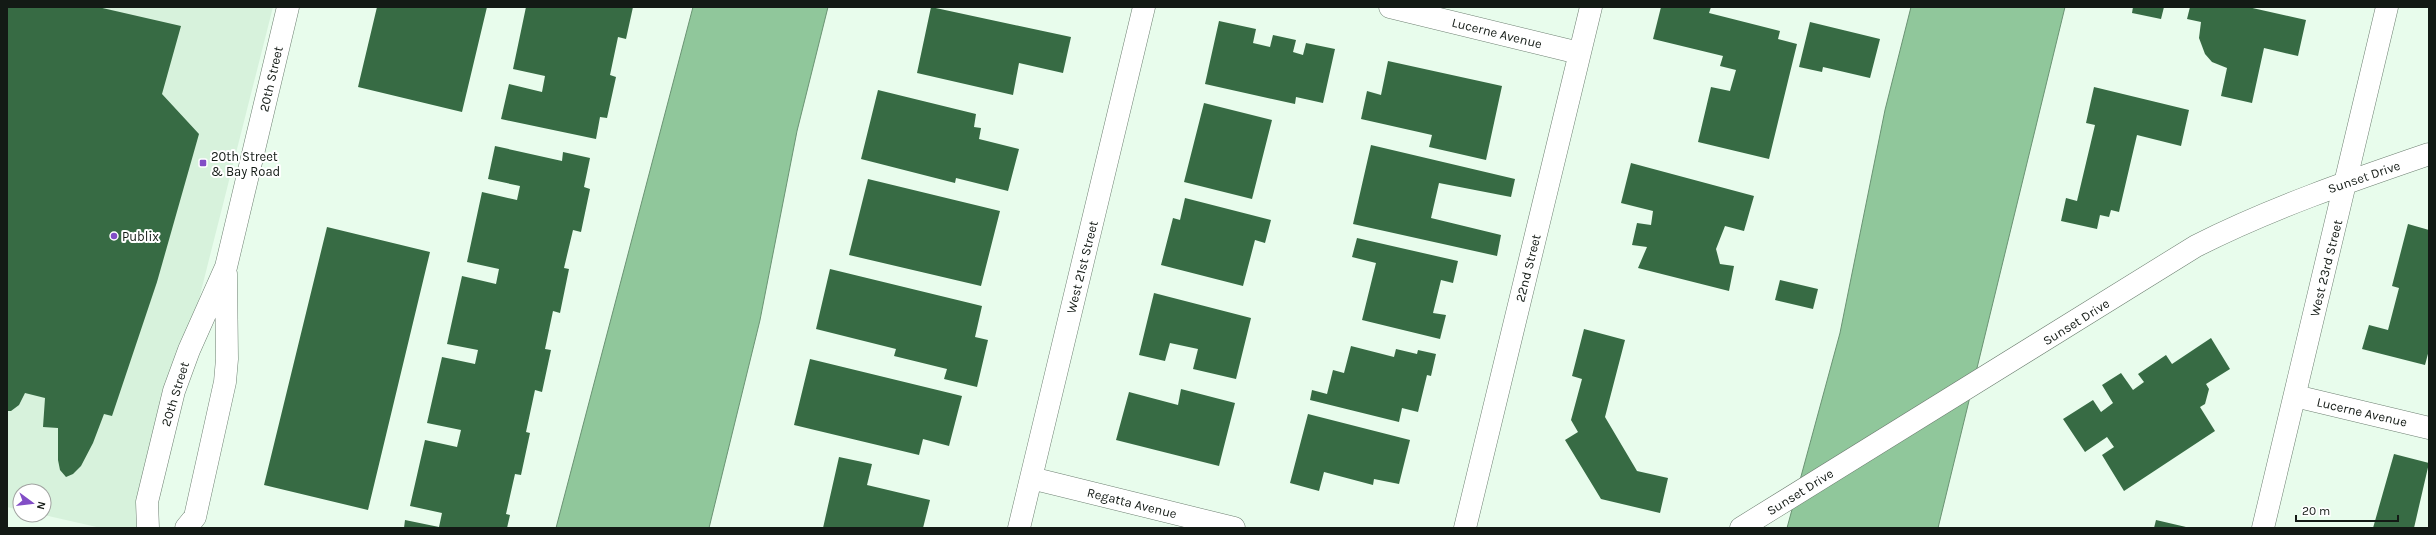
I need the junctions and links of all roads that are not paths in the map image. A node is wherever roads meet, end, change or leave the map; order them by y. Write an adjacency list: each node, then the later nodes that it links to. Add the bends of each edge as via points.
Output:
1 (288, 7): 9 (street, 20th Street)
2 (1144, 7): 12 (street, West 21st Street)
3 (1390, 7): 6 (street, Lucerne Avenue)
4 (1590, 7): 6 (street, 22nd Street)
5 (2387, 7): 8 (street, West 23rd Street)
6 (1580, 53): 18 (street, 22nd Street)
7 (2429, 154): 8 (street, Sunset Drive)
8 (2347, 182): 10 (street, West 23rd Street); 13 (street, Sunset Drive, via 2272,211 2196,246)
9 (226, 267): 14 (street, 20th Street, via 189,350 174,391 147,502); 15 (street, 20th Street, via 225,382 195,517)
10 (2295, 396): 11 (street, Lucerne Avenue); 19 (street, West 23rd Street)
11 (2429, 428)
12 (1031, 478): 16 (street, West 21st Street); 17 (street, Regatta Avenue)
13 (1744, 526)
14 (148, 528)
15 (186, 528)
16 (1019, 528)
17 (1234, 528)
18 (1465, 528)
19 (2263, 528)

